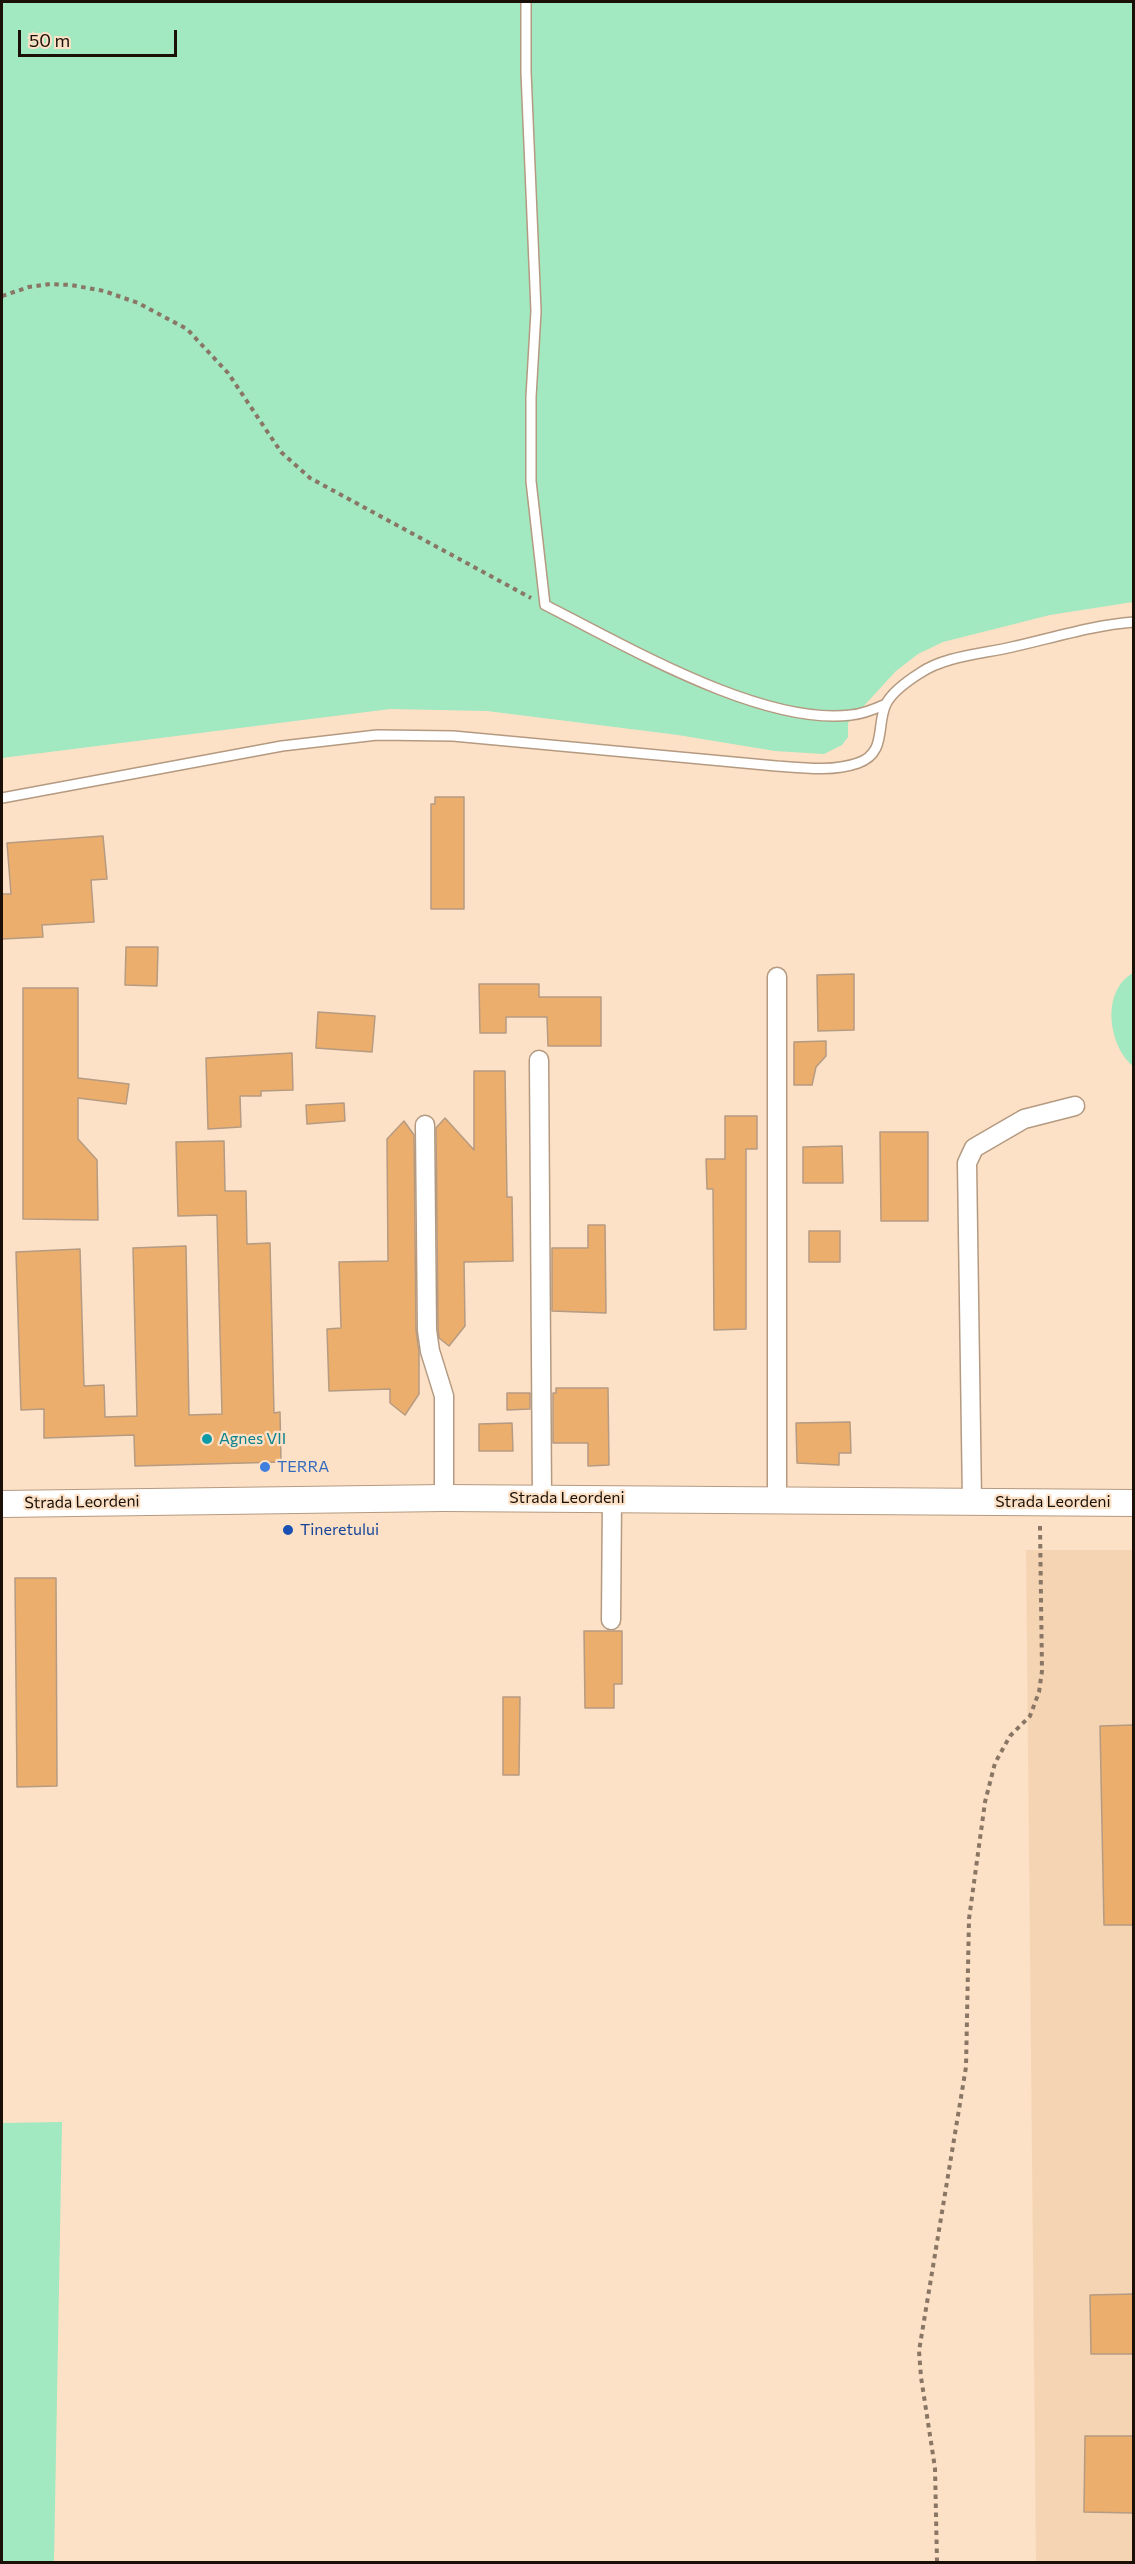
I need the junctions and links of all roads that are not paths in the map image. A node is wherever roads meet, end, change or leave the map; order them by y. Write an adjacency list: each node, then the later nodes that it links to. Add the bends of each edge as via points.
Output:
1 (526, 2): 3 (lane, via 536,311 531,482 545,605 706,684 757,702 826,715 851,715)
2 (1134, 622): 3 (lane, via 937,664 905,684)
3 (886, 704): 4 (lane, via 874,751 861,762 843,767 776,766 453,736 377,735 282,746)
4 (2, 798)
5 (777, 977): 12 (street)
6 (539, 1060): 10 (street)
7 (1074, 1106): 13 (street, via 1024,1119 1006,1128 974,1148 967,1163)
8 (425, 1125): 9 (street, via 427,1329 444,1396)
9 (444, 1498): 10 (main road, Strada Leordeni); 15 (main road, Strada Leordeni)
10 (542, 1498): 11 (main road, Strada Leordeni)
11 (612, 1498): 12 (main road, Strada Leordeni); 16 (street)
12 (777, 1499): 13 (main road, Strada Leordeni)
13 (972, 1502): 14 (main road, Strada Leordeni)
14 (1134, 1503)
15 (2, 1504)
16 (611, 1620)

